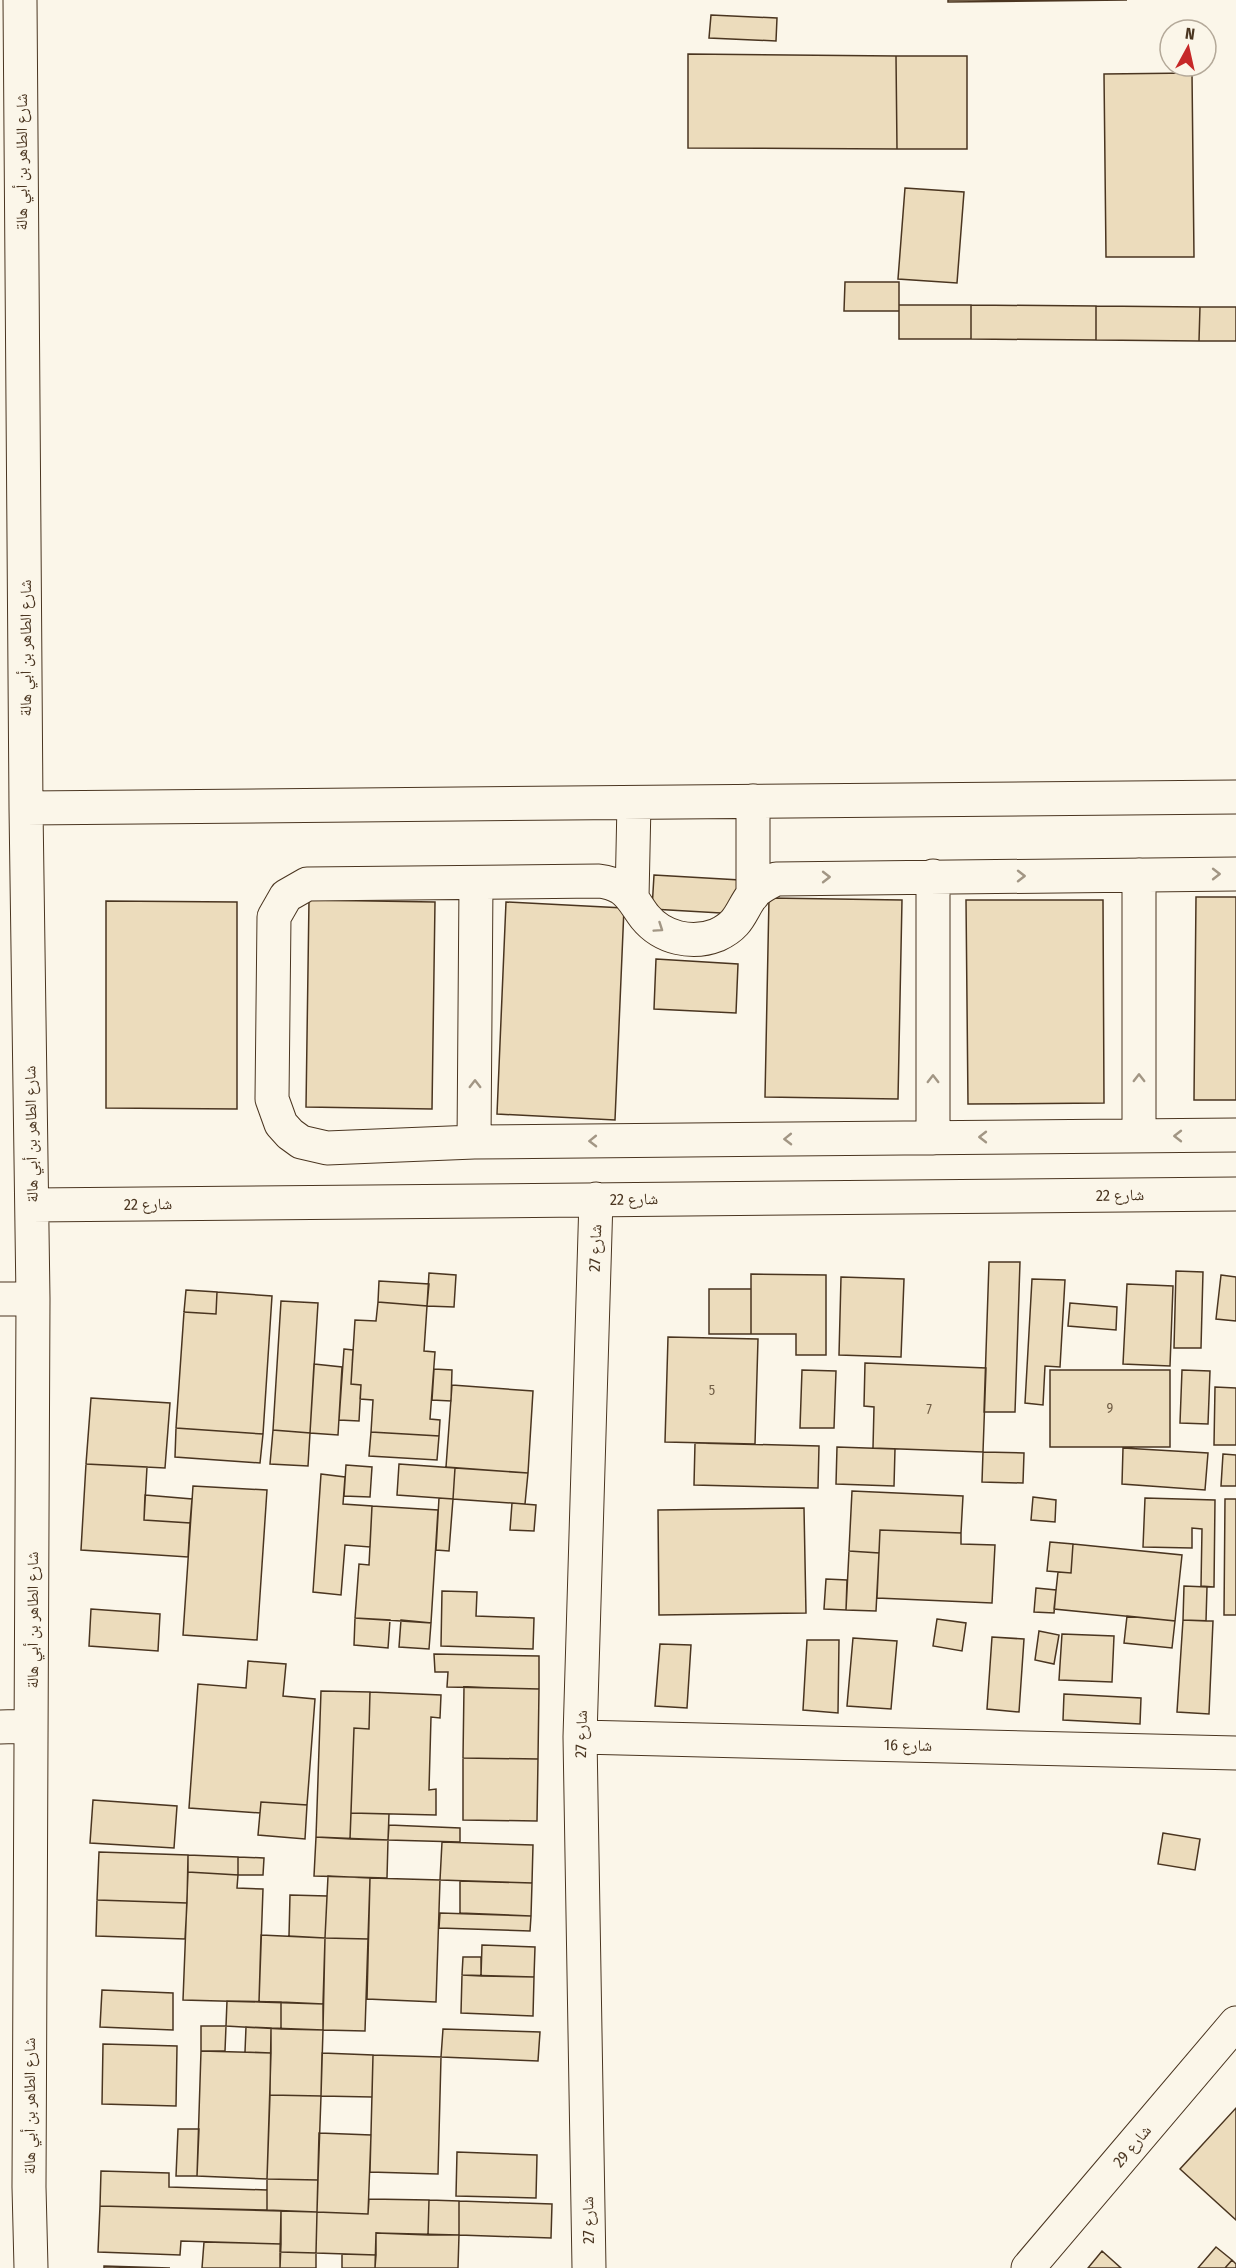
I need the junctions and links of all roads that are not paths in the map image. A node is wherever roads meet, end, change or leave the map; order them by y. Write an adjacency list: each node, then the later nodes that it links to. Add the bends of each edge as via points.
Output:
1 (20, 0): 2 (street, شارع الطاهر بن أبي هالة)
2 (12, 382): 6 (street, شارع الطاهر بن أبي هالة)
3 (1236, 797): 4 (street)
4 (753, 801): 5 (street); 11 (street)
5 (634, 802): 6 (street); 12 (street)
6 (17, 822): 19 (street, شارع الطاهر بن أبي هالة)
7 (1236, 874): 8 (street, one-way to 7)
8 (1139, 875): 9 (street, one-way to 8); 14 (street, one-way to 8)
9 (933, 876): 11 (street, one-way to 9, via 764,884 790,877); 15 (street, one-way to 9)
10 (476, 883): 12 (street, via 599,880 611,883); 16 (street, one-way to 10); 16 (street, via 319,883 307,884 286,896 274,917 272,1099 281,1124 300,1142 313,1146)
11 (753, 895): 12 (street, one-way to 11, via 657,929 686,940 716,935 729,928)
12 (632, 898)
13 (1236, 1135): 14 (street, one-way to 14)
14 (1139, 1136): 15 (street, one-way to 15)
15 (933, 1138): 16 (street, one-way to 16)
16 (474, 1142)
17 (1236, 1194): 18 (street, شارع 22)
18 (596, 1199): 19 (street, شارع 22); 23 (street, شارع 27)
19 (32, 1205): 21 (street, شارع الطاهر بن أبي هالة)
20 (0, 1299): 21 (street)
21 (33, 1299): 22 (street, شارع الطاهر بن أبي هالة)
22 (16, 1726): 26 (street, شارع الطاهر بن أبي هالة)
23 (580, 1737): 24 (street, شارع 16); 28 (street, شارع 27)
24 (1236, 1753)
25 (1236, 2023): 29 (street, شارع 29)
26 (14, 2187): 27 (street, شارع الطاهر بن أبي هالة)
27 (31, 2268)
28 (588, 2268)
29 (1028, 2268)

